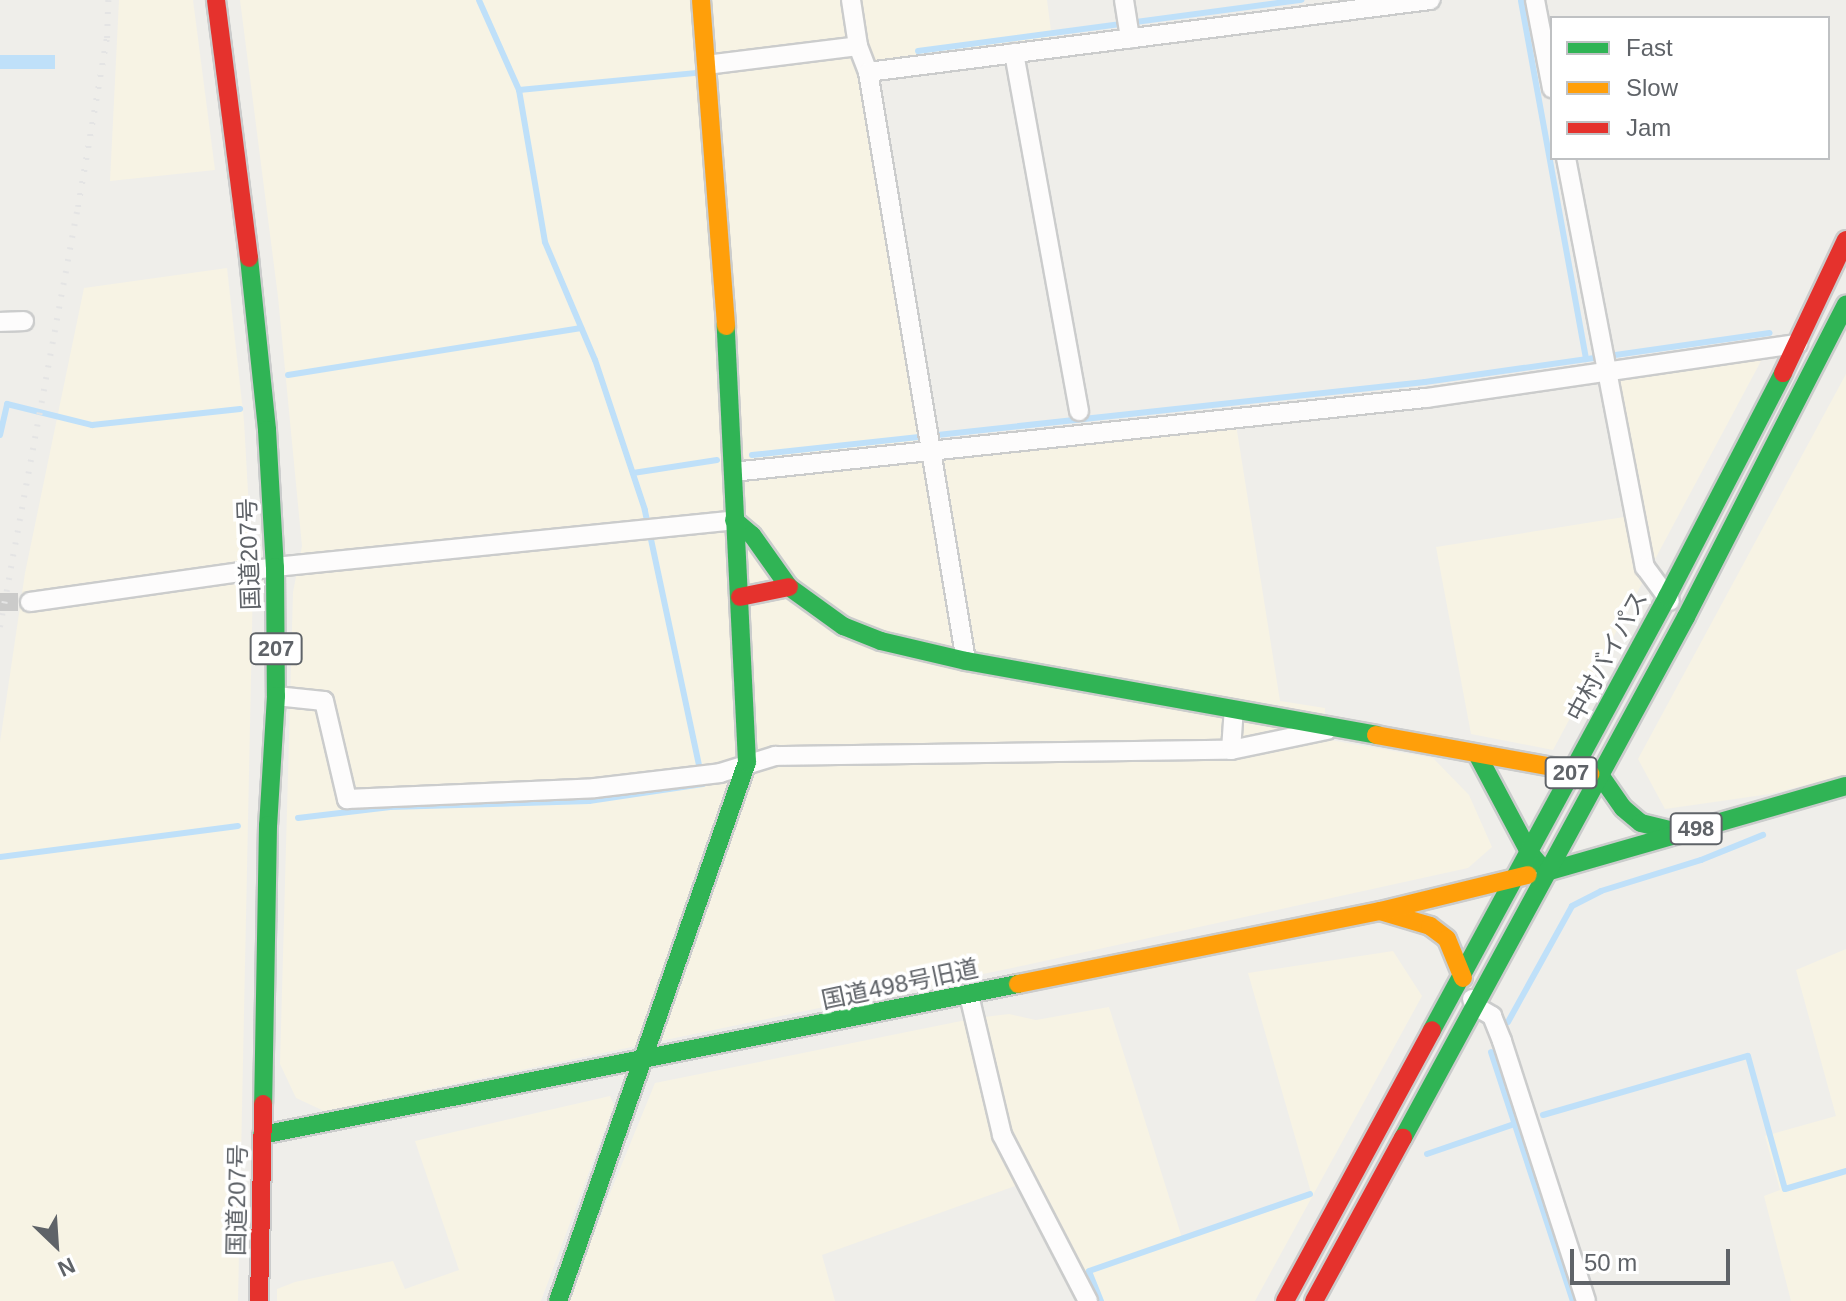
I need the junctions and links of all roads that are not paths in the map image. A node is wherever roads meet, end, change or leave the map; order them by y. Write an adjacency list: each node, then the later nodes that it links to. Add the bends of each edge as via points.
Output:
1 (216, 0): 25 (main road, 国道207号 / 207, via 255,312)
2 (701, 0): 10 (main road)
3 (851, 0): 8 (street)
4 (1430, 0): 7 (street)
5 (1535, 0): 12 (street)
6 (1124, 5): 7 (street)
7 (1130, 39): 9 (street)
8 (858, 46): 10 (street); 11 (street)
9 (1014, 53): 11 (street); 21 (street)
10 (706, 65): 23 (main road)
11 (868, 72): 22 (street)
12 (1550, 78)
13 (1566, 160): 20 (street)
14 (1846, 240): 19 (main road, 中村バイパス / 207)
15 (1846, 305): 18 (main road, 中村バイパス / 207)
16 (24, 321): 17 (street)
17 (0, 322)
18 (1838, 339): 30 (main road, 中村バイパス / 207)
19 (1798, 344): 20 (street); 28 (main road, 中村バイパス / 207)
20 (1606, 369): 22 (street, via 1426,398); 28 (street, via 1645,567)
21 (1079, 411)
22 (931, 451): 23 (street); 31 (street)
23 (733, 472): 24 (main road)
24 (734, 520): 25 (street); 26 (main road, via 752,535); 27 (main road)
25 (275, 567): 29 (street); 32 (main road, 国道207号 / 207)
26 (789, 587): 27 (main road); 31 (main road, via 843,626 881,641)
27 (740, 597): 37 (main road)
28 (1667, 597): 30 (street); 38 (main road, 中村バイパス / 207)
29 (30, 602)
30 (1686, 617): 39 (main road, 中村バイパス / 207)
31 (966, 661): 33 (main road)
32 (276, 696): 37 (street, via 324,701 347,799 595,788 701,775); 50 (main road, 国道207号 / 207)
33 (1234, 711): 34 (main road); 35 (street)
34 (1333, 728): 35 (street); 36 (main road)
35 (1231, 750): 37 (street, via 775,756)
36 (1477, 754): 38 (main road); 42 (main road)
37 (747, 762): 49 (main road)
38 (1572, 772): 39 (main road); 42 (main road, 中村バイパス / 207)
39 (1600, 775): 41 (main road, via 1641,823); 43 (main road, 中村バイパス / 207)
40 (1846, 786): 41 (main road, 498)
41 (1682, 833): 43 (main road, 498)
42 (1529, 852): 43 (main road); 44 (main road, 中村バイパス / 207)
43 (1546, 872): 44 (main road, 国道498号旧道); 48 (main road, 中村バイパス / 207)
44 (1517, 877): 45 (main road, 国道498号旧道); 46 (main road, 中村バイパス / 207)
45 (1380, 911): 46 (main road, via 1430,926 1447,939); 47 (main road, 国道498号旧道)
46 (1463, 978): 48 (street); 54 (main road, 中村バイパス / 207)
47 (969, 995): 49 (main road, 国道498号旧道); 53 (street, via 1002,1135)
48 (1475, 1006): 55 (main road, 中村バイパス / 207); 56 (street, via 1492,1016 1502,1041)
49 (642, 1061): 50 (main road, 国道498号旧道); 52 (main road)
50 (262, 1135): 51 (main road, 国道207号 / 207)
51 (259, 1301)
52 (558, 1301)
53 (1088, 1301)
54 (1285, 1301)
55 (1314, 1301)
56 (1586, 1301)

